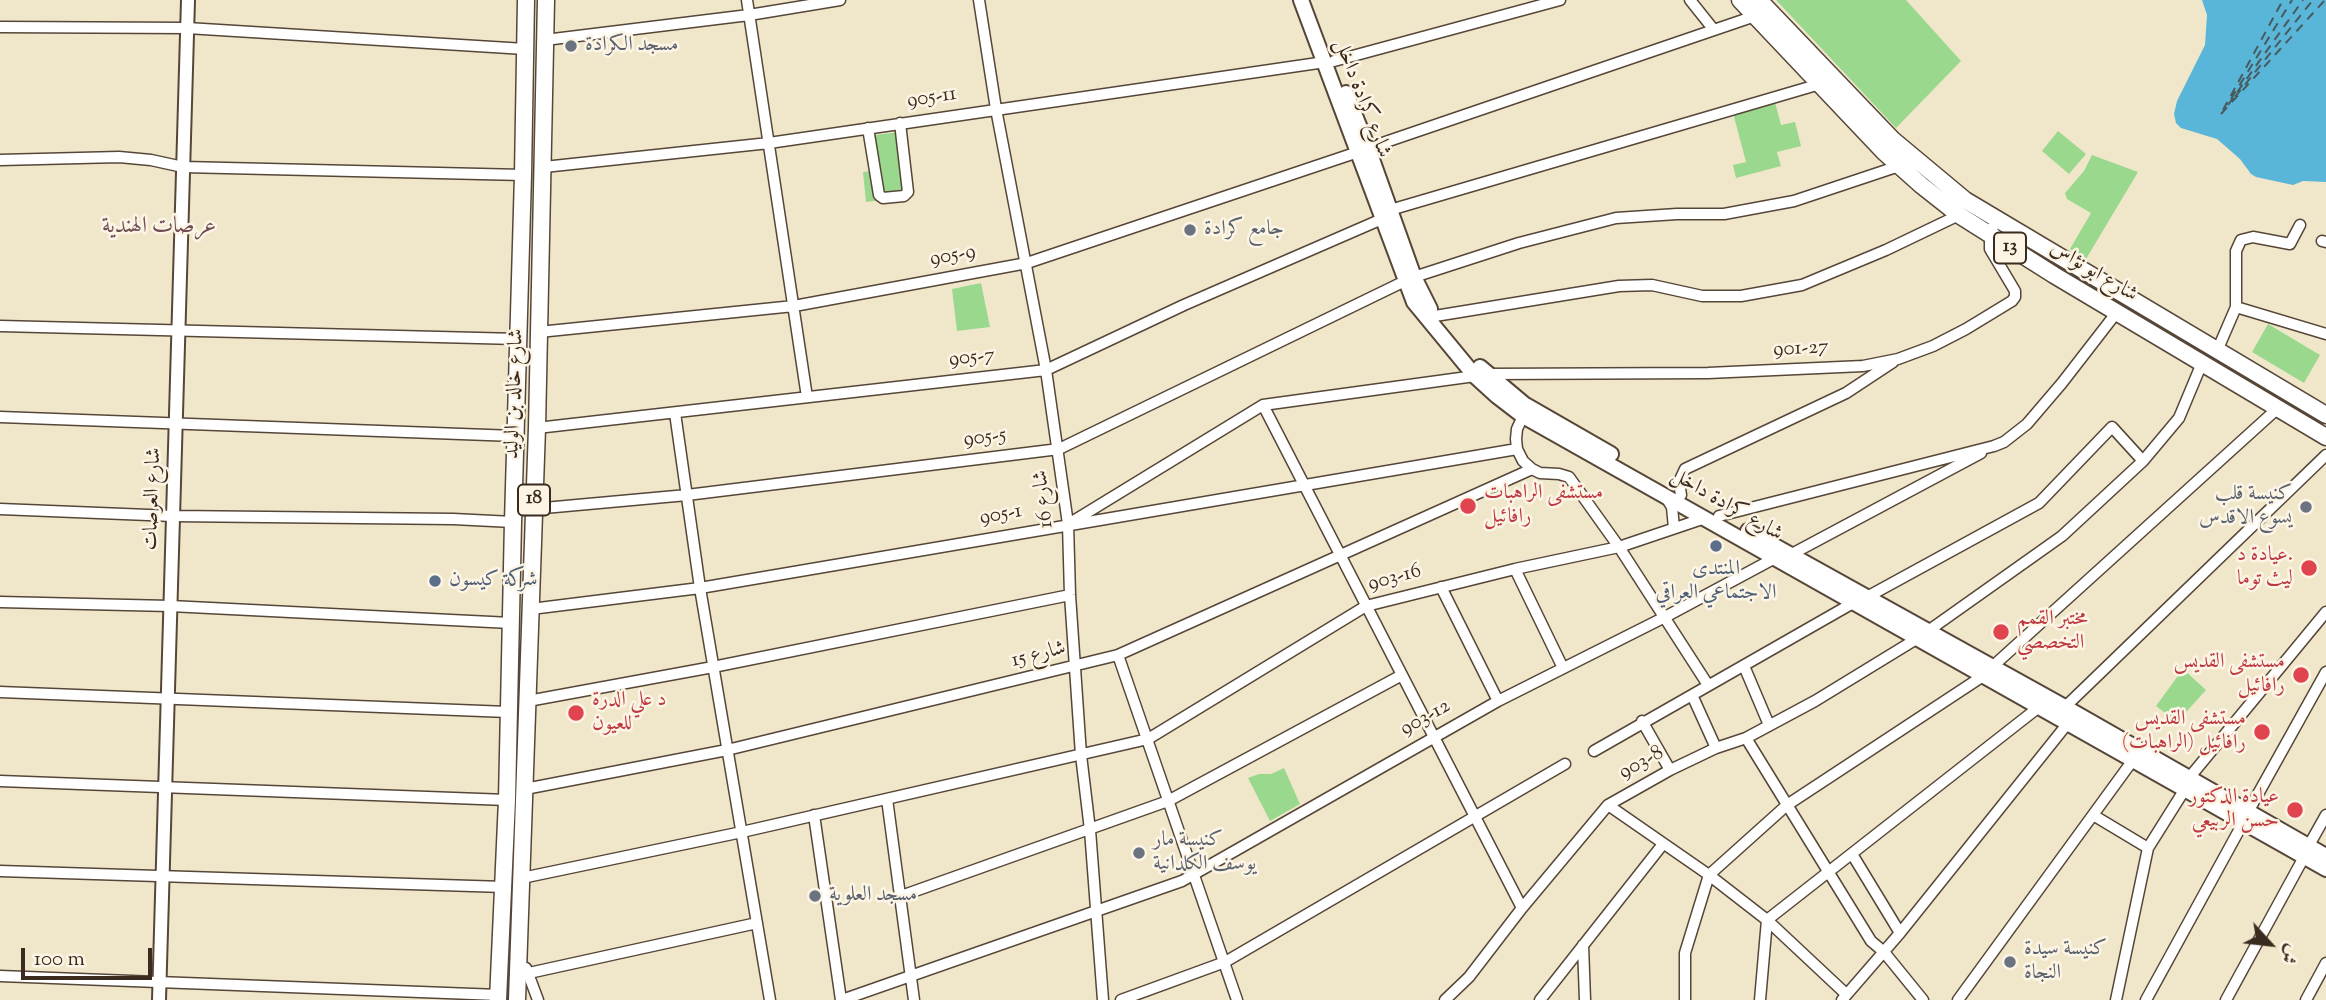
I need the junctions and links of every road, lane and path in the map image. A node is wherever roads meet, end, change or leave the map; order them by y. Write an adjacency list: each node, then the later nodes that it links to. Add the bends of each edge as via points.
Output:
1 (188, 0): 15 (street, شارع العرصات)
2 (526, 0): 18 (main road, شارع خالد بن الوليد / 18)
3 (546, 0): 17 (main road, شارع خالد بن الوليد / 18)
4 (747, 0): 13 (street)
5 (840, 0): 13 (street)
6 (979, 0): 21 (street, شارع 16)
7 (1301, 0): 19 (main road, شارع كرادة داخل)
8 (1311, 0): 19 (main road, شارع كرادة داخل)
9 (1560, 0): 19 (street, 905-11)
10 (1690, 0): 16 (street)
11 (1740, 0): 12 (main road, شارع ابو نؤاس / 13)
12 (1757, 8): 16 (street, 905-9); 20 (main road, شارع ابو نؤاس / 13); 34 (main road, شارع ابو نؤاس / 13, via 1893,140)
13 (749, 15): 17 (street); 24 (street)
14 (0, 27): 15 (street)
15 (187, 28): 18 (street); 28 (street, شارع العرصات)
16 (1714, 30): 25 (street, 905-9)
17 (545, 40): 29 (main road, شارع خالد بن الوليد / 18)
18 (525, 49): 30 (main road, شارع خالد بن الوليد / 18)
19 (1329, 62): 21 (street, 905-11); 25 (main road, شارع كرادة داخل)
20 (1820, 84): 27 (main road, شارع ابو نؤاس / 13); 31 (street, 905-7)
21 (996, 109): 22 (street, 905-11); 35 (street, شارع 16)
22 (900, 123): 23 (street, 905-11); 23 (street, via 908,192 904,196 879,195)
23 (868, 128): 24 (street, 905-11)
24 (769, 143): 29 (street, 905-11); 37 (street)
25 (1363, 150): 31 (main road, شارع كرادة داخل); 35 (street, 905-9)
26 (0, 160): 28 (street, via 119,157)
27 (1899, 166): 32 (main road, شارع ابو نؤاس / 13); 36 (street, 905-5, via 1782,204 1724,214 1616,218)
28 (183, 167): 30 (street); 42 (street, شارع العرصات)
29 (544, 167): 43 (main road, شارع خالد بن الوليد / 18)
30 (523, 175): 45 (main road, شارع خالد بن الوليد / 18)
31 (1386, 214): 36 (main road, شارع كرادة داخل); 49 (street, 905-7)
32 (1959, 215): 34 (main road, شارع ابو نؤاس / 13); 40 (street, via 1802,285 1741,296 1702,296 1652,285 1619,286)
33 (2300, 225): 38 (street, via 2290,244 2253,237 2241,240 2236,251)
34 (1993, 228): 39 (main road, شارع ابو نؤاس / 13); 46 (main road, شارع ابو نؤاس / 13); 47 (street, 901-27, via 1990,249 2015,291 2012,301 1944,340)
35 (1027, 263): 37 (street, 905-9); 49 (street, شارع 16)
36 (1409, 279): 40 (main road, شارع كرادة داخل); 50 (main road, شارع كرادة داخل, via 1423,315); 63 (street, 905-5)
37 (794, 306): 43 (street, 905-9); 51 (street)
38 (2236, 307): 44 (street); 46 (street)
39 (2117, 312): 48 (main road, شارع ابو نؤاس / 13); 62 (street, via 2027,424)
40 (1435, 316): 50 (main road, شارع كرادة داخل)
41 (0, 326): 42 (street)
42 (178, 330): 45 (street); 58 (street, شارع العرصات)
43 (539, 332): 59 (main road, شارع خالد بن الوليد / 18)
44 (2326, 334)
45 (518, 339): 60 (main road, شارع خالد بن الوليد / 18)
46 (2217, 351): 55 (main road, شارع ابو نؤاس / 13)
47 (1898, 359): 50 (street, 901-27, via 1863,366 1707,373); 70 (street, via 1846,393 1685,469 1679,482)
48 (2202, 363): 53 (main road, شارع ابو نؤاس / 13); 66 (street, 903-8, via 2179,418)
49 (1046, 370): 51 (street, 905-7); 63 (street, شارع 16)
50 (1481, 375): 52 (street, 901-27); 56 (main road, شارع كرادة داخل, via 1497,396); 70 (main road, شارع كرادة داخل)
51 (807, 397): 54 (street, 905-7)
52 (1263, 405): 68 (street); 77 (street)
53 (2278, 408): 61 (main road, شارع ابو نؤاس / 13); 100 (street)
54 (676, 413): 59 (street, 905-7); 69 (street)
55 (2326, 415)
56 (1523, 416): 64 (street, via 1517,429); 71 (main road, شارع كرادة داخل)
57 (0, 417): 58 (street)
58 (175, 423): 60 (street); 74 (street, شارع العرصات)
59 (537, 428): 73 (main road, شارع خالد بن الوليد / 18)
60 (515, 436): 76 (main road, شارع خالد بن الوليد / 18)
61 (2326, 437)
62 (1994, 446): 75 (street, 903-16); 81 (street, 903-12)
63 (1059, 449): 69 (street, 905-5); 77 (street, شارع 16)
64 (1517, 449): 67 (street); 68 (street, 905-1)
65 (2326, 455): 110 (street)
66 (2143, 461): 86 (street, via 2112,427 2039,503); 94 (street, 903-8, via 2062,536)
67 (1532, 469): 79 (street, via 1569,477); 80 (street, شارع 15)
68 (1305, 486): 77 (street, 905-1); 80 (street)
69 (687, 495): 73 (street, 905-5); 84 (street)
70 (1681, 495): 75 (main road, شارع كرادة داخل)
71 (1665, 496): 75 (main road, شارع كرادة داخل); 78 (street, via 1672,507)
72 (0, 509): 74 (street)
73 (533, 509): 90 (main road, شارع خالد بن الوليد / 18)
74 (173, 516): 76 (street); 88 (street, شارع العرصات)
75 (1712, 517): 78 (street, 903-16); 81 (main road, شارع كرادة داخل)
76 (513, 522): 93 (main road, شارع خالد بن الوليد / 18)
77 (1068, 524): 84 (street, 905-1); 85 (street, شارع 16)
78 (1674, 528): 79 (street, 903-16)
79 (1619, 547): 82 (street, 903-16); 92 (street)
80 (1340, 556): 89 (street); 95 (street, شارع 15)
81 (1783, 557): 86 (main road, شارع كرادة داخل); 92 (street, 903-12)
82 (1515, 569): 83 (street, 903-16); 99 (street)
83 (1441, 587): 89 (street, 903-16); 108 (street)
84 (700, 588): 90 (street, 905-1); 97 (street)
85 (1070, 595): 97 (street); 98 (street, شارع 16)
86 (1860, 600): 94 (main road, شارع كرادة داخل); 96 (street)
87 (0, 602): 88 (street)
88 (170, 606): 93 (street); 106 (street, شارع العرصات)
89 (1366, 606): 102 (street); 116 (street, 903-16)
90 (531, 608): 107 (main road, شارع خالد بن الوليد / 18)
91 (2326, 611): 126 (street)
92 (1665, 617): 99 (street, 903-12); 103 (street)
93 (511, 622): 111 (main road, شارع خالد بن الوليد / 18)
94 (1923, 635): 100 (main road, شارع كرادة داخل); 114 (street, 903-8)
95 (1118, 655): 98 (street, شارع 15); 116 (street)
96 (1744, 666): 103 (street); 114 (street)
97 (713, 667): 107 (street); 119 (street)
98 (1076, 667): 119 (street, شارع 15); 121 (street, شارع 16)
99 (1563, 668): 108 (street, 903-12)
100 (1987, 672): 109 (main road, شارع كرادة داخل); 110 (main road, شارع كرادة داخل); 133 (street)
101 (2326, 672): 138 (street)
102 (1402, 675): 115 (street); 131 (street)
103 (1708, 685): 105 (street)
104 (0, 692): 106 (street)
105 (1692, 695): 112 (street); 118 (street)
106 (167, 697): 111 (street); 127 (street, شارع العرصات)
107 (528, 701): 128 (main road, شارع خالد بن الوليد / 18)
108 (1498, 701): 115 (street, 903-12)
109 (2039, 707): 113 (main road, شارع كرادة داخل); 144 (street)
110 (2064, 707): 126 (main road, شارع كرادة داخل)
111 (508, 712): 130 (main road, شارع خالد بن الوليد / 18)
112 (1642, 721): 120 (street); 124 (street)
113 (2068, 723): 122 (main road, شارع كرادة داخل); 159 (street)
114 (1769, 725): 117 (street, 903-8)
115 (1435, 736): 137 (street); 149 (street, 903-12)
116 (1147, 738): 121 (street, 903-16); 131 (street)
117 (1746, 738): 118 (street, 903-8); 133 (street)
118 (1716, 748): 124 (street, 903-8)
119 (727, 750): 128 (street, شارع 15); 140 (street)
120 (1594, 751)
121 (1081, 754): 129 (street, 903-16); 139 (street, شارع 16)
122 (2133, 760): 126 (main road, شارع كرادة داخل); 135 (street)
123 (1565, 764): 137 (street)
124 (1670, 770): 132 (street, 903-8)
125 (0, 781): 127 (street)
126 (2187, 784): 138 (main road, شارع كرادة داخل); 142 (street)
127 (165, 786): 130 (street); 151 (street, شارع العرصات)
128 (525, 789): 152 (main road, شارع خالد بن الوليد / 18)
129 (887, 799): 134 (street, 903-16); 154 (street)
130 (507, 800): 153 (main road, شارع خالد بن الوليد / 18)
131 (1168, 801): 139 (street); 149 (street)
132 (1608, 805): 141 (street); 155 (street, 903-8)
133 (1787, 805): 148 (street); 150 (street)
134 (814, 815): 140 (street, 903-16); 175 (street)
135 (2093, 815): 142 (street); 186 (street)
136 (2326, 815): 143 (street)
137 (1475, 817): 155 (street); 163 (street)
138 (2246, 817): 143 (main road, شارع كرادة داخل); 188 (street)
139 (1090, 830): 154 (street); 156 (street, شارع 16)
140 (742, 832): 152 (street, 903-16); 158 (street)
141 (1663, 844): 150 (street); 160 (street)
142 (2148, 848): 187 (street)
143 (2306, 852): 145 (main road, شارع كرادة داخل); 146 (main road, شارع كرادة داخل); 189 (street)
144 (1852, 854): 148 (street); 159 (street)
145 (2326, 856)
146 (2326, 869)
147 (0, 871): 151 (street)
148 (1828, 872): 157 (street); 162 (street, via 1871,941)
149 (1192, 874): 156 (street, 903-12); 163 (street)
150 (1709, 875): 157 (street); 183 (street, via 1685,953)
151 (162, 876): 153 (street); 168 (street, شارع العرصات)
152 (522, 878): 161 (main road, شارع خالد بن الوليد / 18)
153 (505, 887): 170 (main road, شارع خالد بن الوليد / 18)
154 (901, 897): 167 (street)
155 (1522, 908): 180 (street, 903-8, via 1469,977)
156 (1096, 912): 167 (street, 903-12); 177 (street, شارع 16)
157 (1767, 920): 169 (street); 184 (street)
158 (757, 923): 165 (street); 174 (street)
159 (1900, 933): 162 (street)
160 (1583, 945): 181 (street); 182 (street)
161 (518, 952): 165 (street); 172 (main road, شارع خالد بن الوليد / 18)
162 (1884, 952): 169 (street); 185 (street)
163 (1225, 962): 178 (street); 179 (street)
164 (2326, 962): 190 (street)
165 (529, 973): 173 (street)
166 (0, 976): 168 (street)
167 (911, 976): 175 (street, 903-12); 176 (street)
168 (159, 981): 170 (street); 171 (street, شارع العرصات)
169 (1844, 997)
170 (499, 998)
171 (159, 1000)
172 (517, 1000)
173 (538, 1000)
174 (770, 1000)
175 (841, 1000)
176 (914, 1000)
177 (1103, 1000)
178 (1121, 1000)
179 (1237, 1000)
180 (1445, 1000)
181 (1540, 1000)
182 (1585, 1000)
183 (1685, 1000)
184 (1759, 1000)
185 (1923, 1000)
186 (1958, 1000)
187 (2116, 1000)
188 (2147, 1000)
189 (2226, 1000)
190 (2306, 1000)

